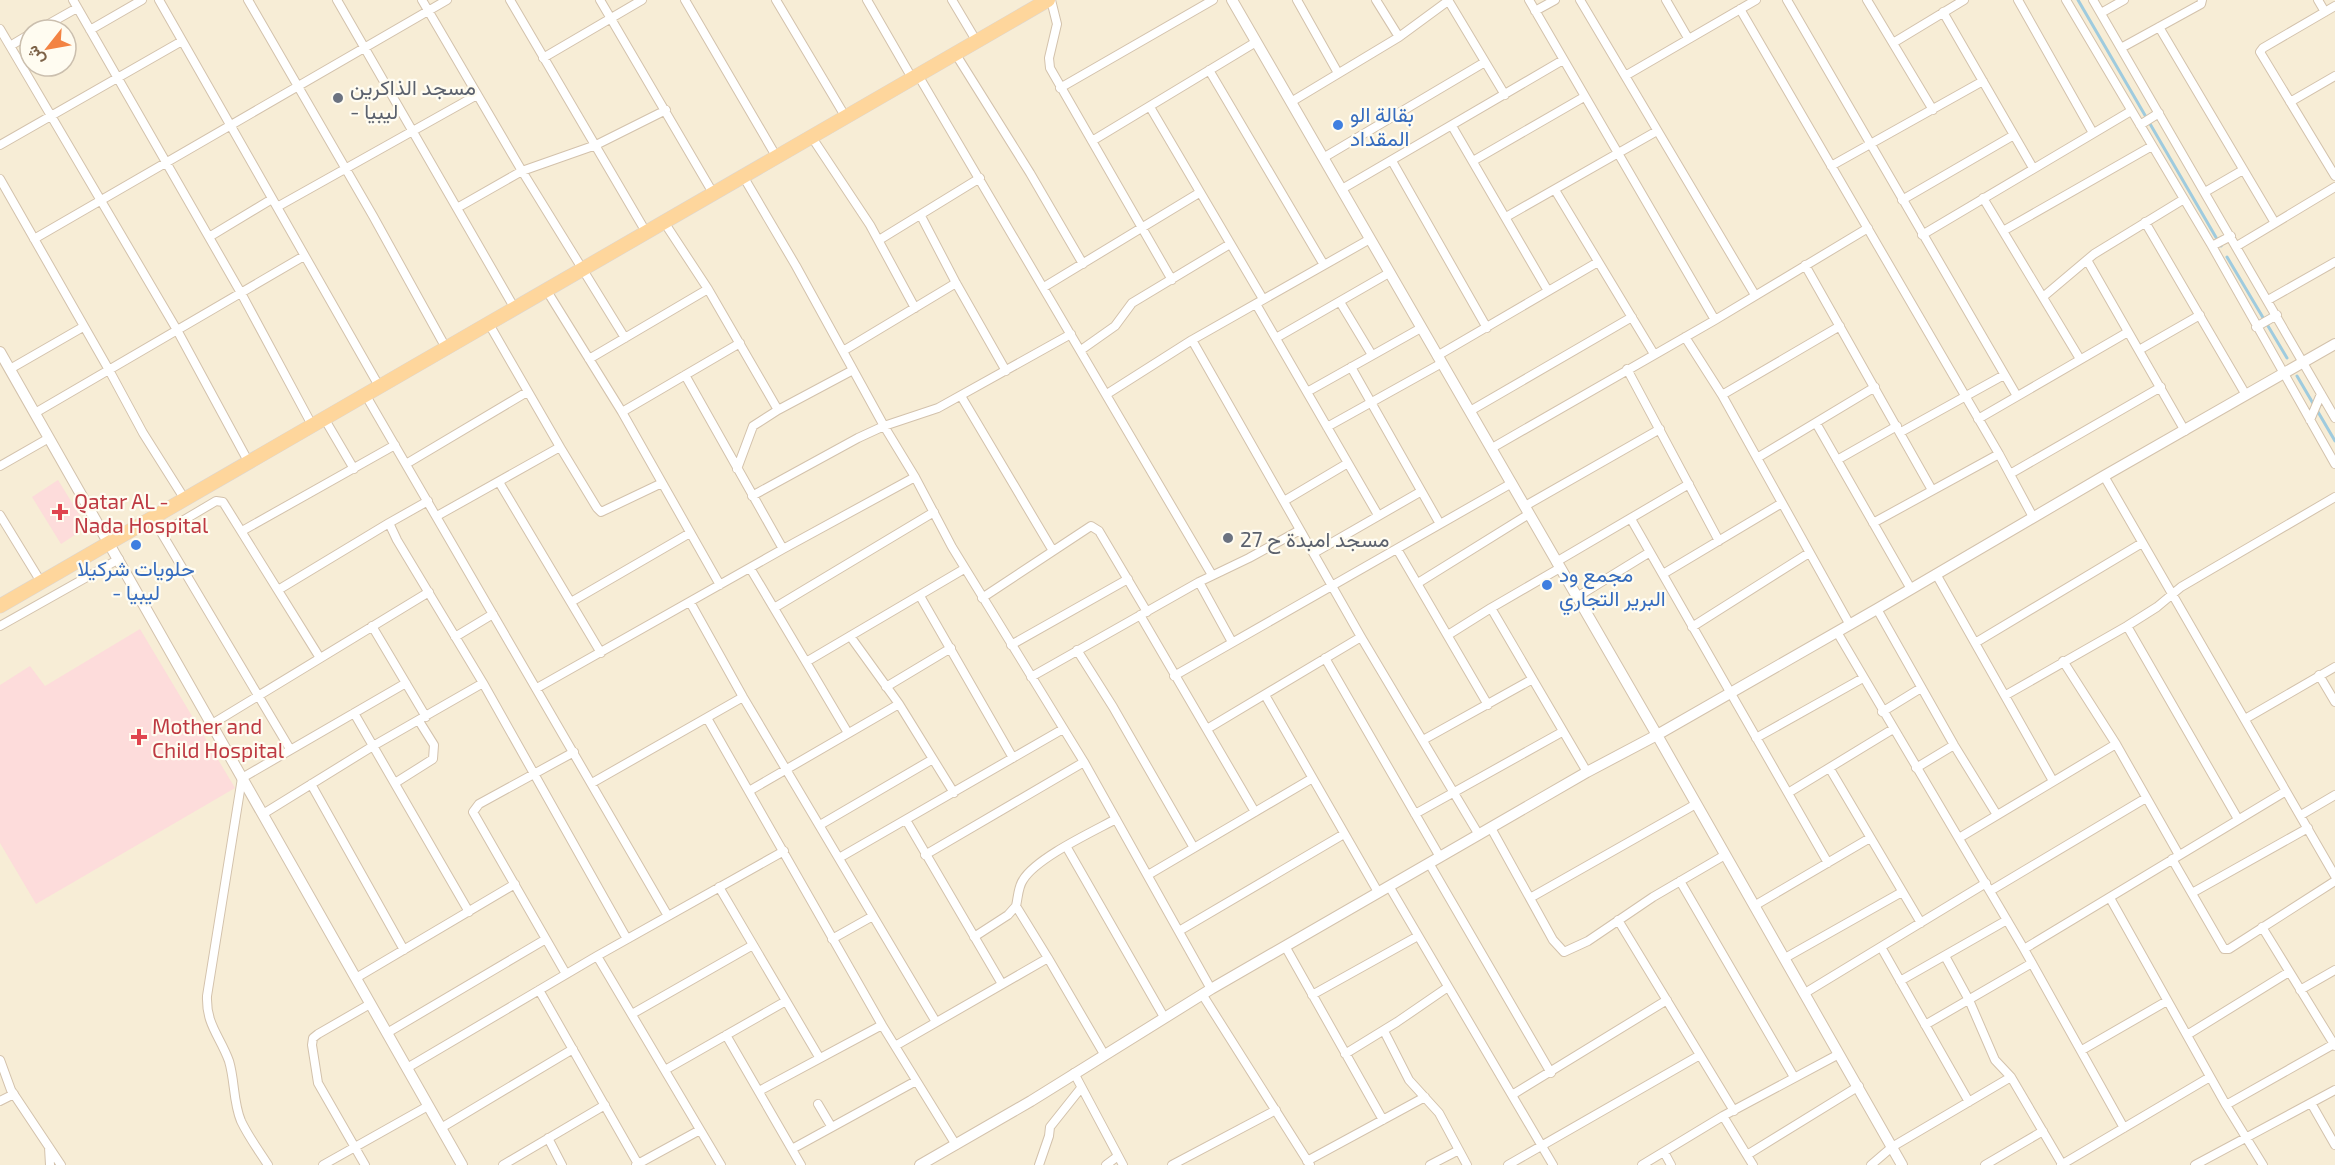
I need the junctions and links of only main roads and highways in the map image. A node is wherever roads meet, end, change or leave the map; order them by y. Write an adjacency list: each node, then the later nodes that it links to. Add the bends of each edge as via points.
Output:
1 (1045, 1): 2 (highway)
2 (0, 606)

